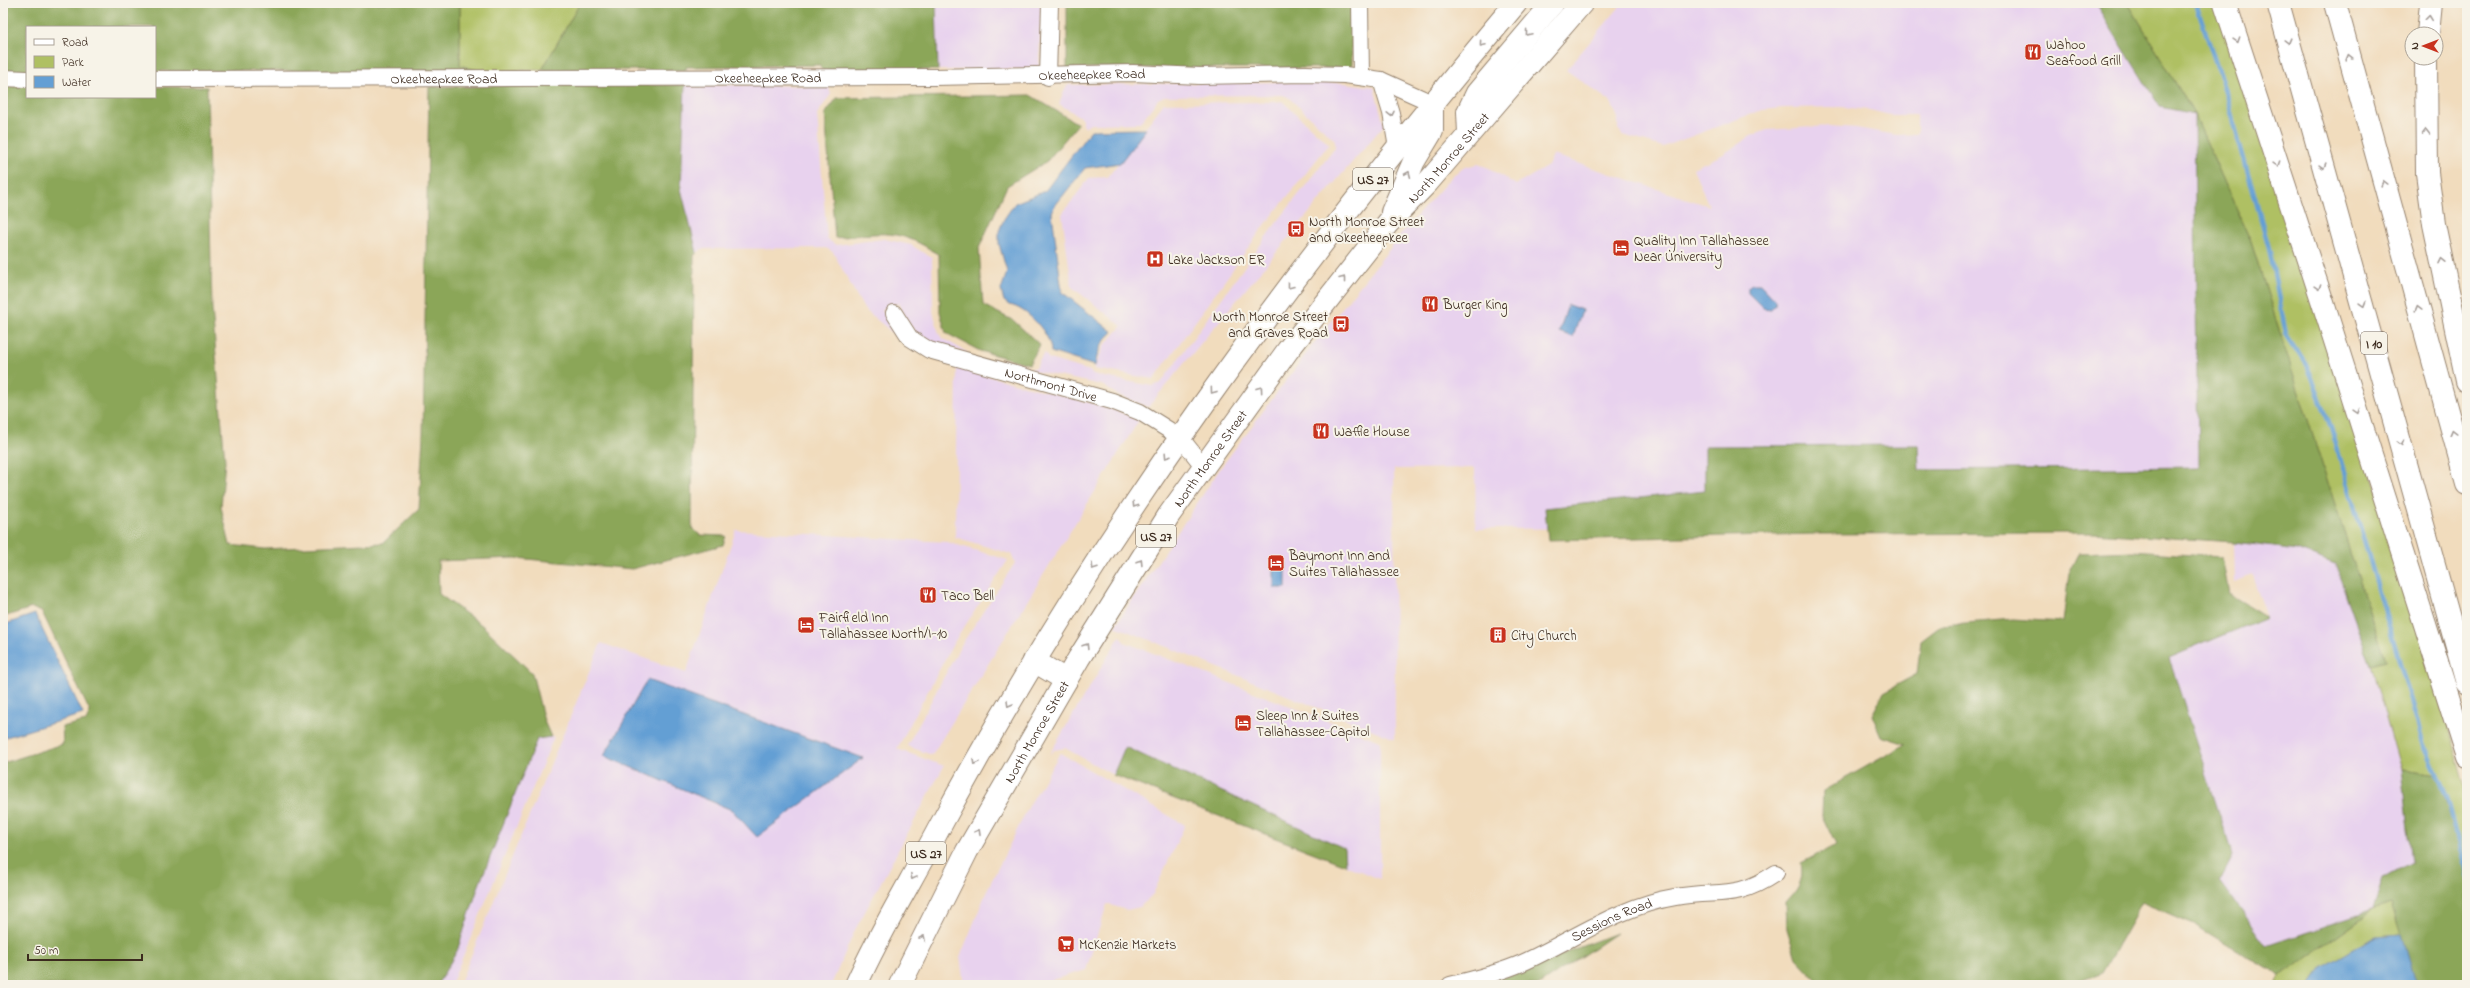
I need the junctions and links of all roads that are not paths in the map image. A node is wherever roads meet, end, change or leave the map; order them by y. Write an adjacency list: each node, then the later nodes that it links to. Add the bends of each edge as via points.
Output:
1 (1050, 3): 12 (street)
2 (1360, 3): 13 (street)
3 (1516, 3): 18 (highway, US 27, one-way to 18)
4 (1553, 3): 19 (highway, one-way to 19, via 1477,93 1468,112)
5 (1582, 3): 19 (highway, North Monroe Street / US 27)
6 (2225, 3): 30 (highway, one-way to 30)
7 (2278, 3): 29 (highway, I 10, one-way to 29)
8 (2334, 3): 26 (highway, one-way to 8)
9 (2431, 3): 10 (highway, one-way to 9)
10 (2429, 26)
11 (2426, 66): 23 (highway, one-way to 11, via 2434,224 2427,172)
12 (1048, 76): 13 (street, Okeeheepkee Road, via 1133,73 1200,76); 16 (street, Okeeheepkee Road)
13 (1361, 76): 17 (street, Okeeheepkee Road)
14 (3, 78): 15 (street)
15 (26, 79)
16 (156, 79)
17 (1381, 80): 18 (street, Okeeheepkee Road); 20 (street, one-way to 20, via 1391,113)
18 (1432, 103): 20 (highway, US 27); 21 (highway, one-way to 18, via 1414,161 1432,131)
19 (1469, 133): 21 (highway, North Monroe Street / US 27, via 1428,182)
20 (1397, 148): 24 (highway, US 27, one-way to 24, via 1282,296)
21 (1388, 223): 25 (highway, North Monroe Street / US 27, one-way to 21, via 1288,350)
22 (894, 313): 24 (street, Northmont Drive, via 910,338 929,350 1112,401 1140,412)
23 (2467, 381)
24 (1180, 437): 25 (street, Northmont Drive); 27 (highway, US 27, one-way to 27)
25 (1204, 467): 28 (highway, North Monroe Street / US 27, one-way to 25, via 1169,515)
26 (2467, 484)
27 (1034, 661): 28 (highway); 32 (highway, US 27, one-way to 32, via 967,775)
28 (1066, 680): 33 (highway, North Monroe Street / US 27, one-way to 28, via 966,851)
29 (2467, 683)
30 (2467, 757)
31 (1776, 873): 34 (street, Sessions Road, via 1757,885 1738,892 1675,897 1626,911 1495,974)
32 (862, 983)
33 (900, 985)
34 (1450, 985)

